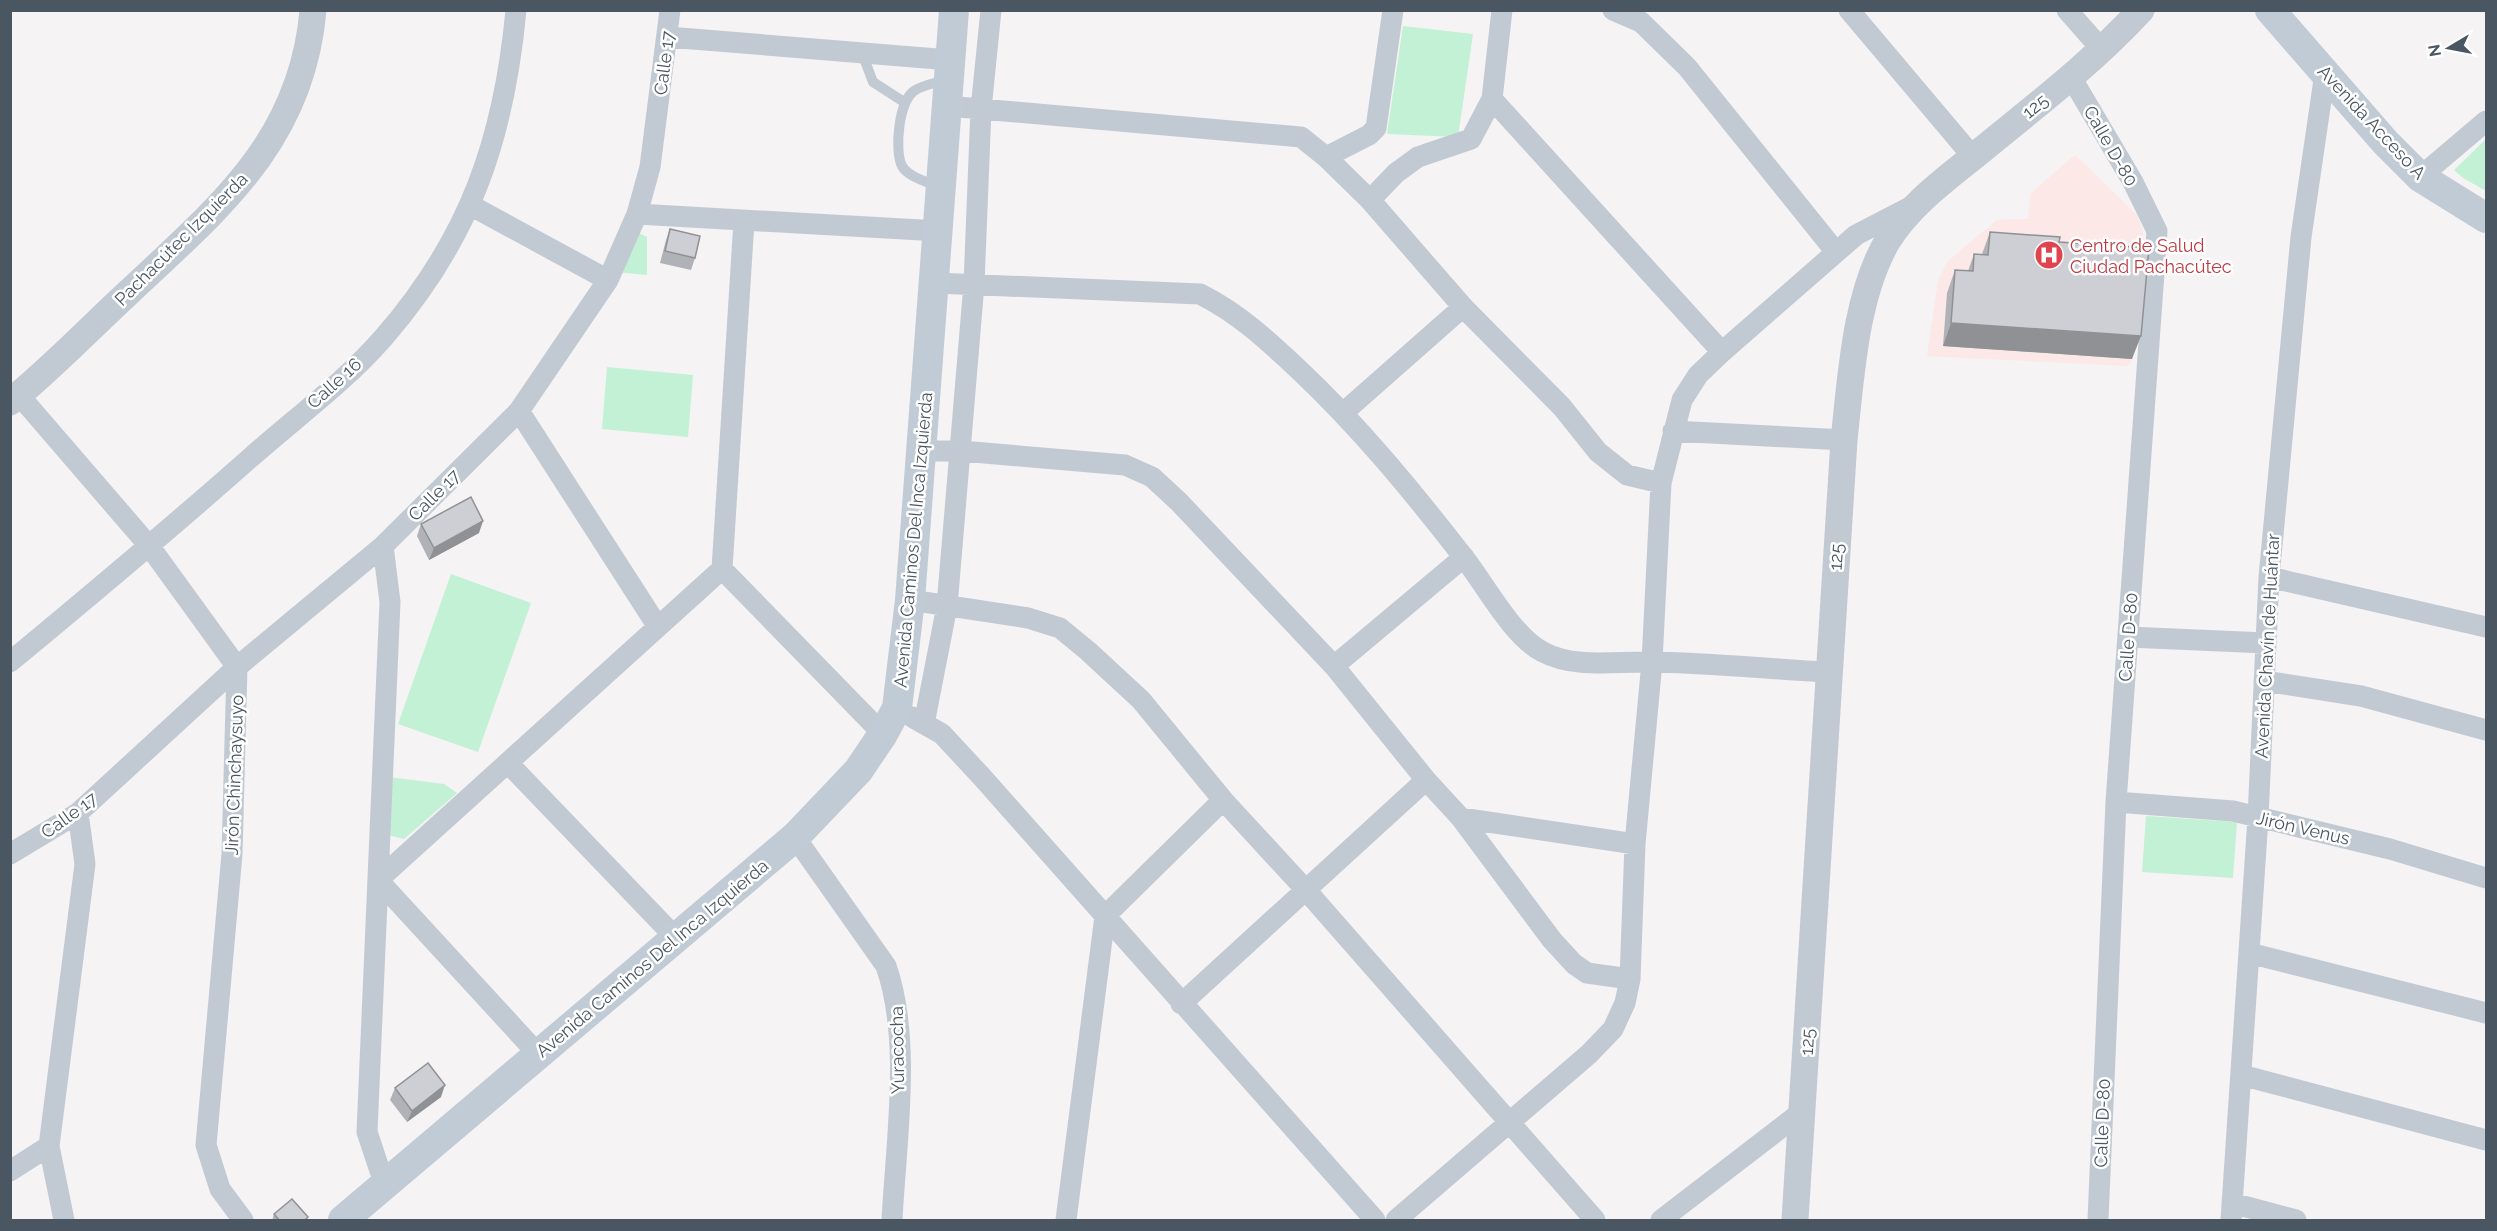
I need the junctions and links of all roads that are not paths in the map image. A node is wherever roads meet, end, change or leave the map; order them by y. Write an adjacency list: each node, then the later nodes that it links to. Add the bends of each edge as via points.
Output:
1 (313, 10): 40 (street, Pachacútec Izquierda, via 299,84 286,116 248,174 204,221)
2 (516, 10): 29 (street, Calle 16, via 502,109 487,165)
3 (670, 10): 13 (street, Calle 17)
4 (954, 10): 18 (main road, Avenida Caminos Del Inca Izquierda)
5 (991, 10): 21 (street)
6 (1394, 10): 23 (street, via 1376,128)
7 (1502, 10): 19 (street)
8 (1614, 10): 34 (street, via 1641,22 1672,51)
9 (1850, 10): 24 (street)
10 (2067, 10): 14 (street)
11 (2141, 10): 14 (street, 125)
12 (2270, 10): 16 (main road, Avenida Acceso A)
13 (668, 37): 15 (street); 30 (street, Calle 17, via 650,167)
14 (2103, 51): 17 (street, 125)
15 (862, 53): 18 (street); 20 (lane, via 873,82)
16 (2325, 73): 25 (main road, Avenida Acceso A); 52 (street, Avenida Chavín de Huántar, via 2301,237)
17 (2072, 77): 24 (street, 125); 57 (street, Calle D-80, via 2157,231)
18 (949, 81): 20 (lane, via 915,90); 21 (street); 26 (main road, Avenida Caminos Del Inca Izquierda)
19 (1492, 99): 27 (street, via 1471,139 1418,157); 39 (street)
20 (904, 102): 26 (lane, via 898,143 902,166 910,174)
21 (981, 109): 23 (street, via 1301,137); 37 (street)
22 (2487, 121): 25 (street)
23 (1326, 157): 27 (street)
24 (1973, 157): 28 (street, 125)
25 (2420, 177): 31 (main road, Avenida Acceso A)
26 (942, 188): 33 (main road, Avenida Caminos Del Inca Izquierda)
27 (1370, 200): 38 (street)
28 (1918, 203): 34 (street, via 1856,235); 44 (street, 125, via 1888,240 1876,270 1854,355)
29 (470, 205): 35 (street); 49 (street, Calle 16, via 440,261 383,338)
30 (637, 214): 32 (street); 35 (street, Calle 17)
31 (2487, 218)
32 (744, 221): 33 (street); 51 (street)
33 (939, 231): 36 (main road, Avenida Caminos Del Inca Izquierda)
34 (1836, 252): 39 (street)
35 (608, 280): 41 (street, Calle 17)
36 (935, 283): 37 (street); 45 (main road, Avenida Caminos Del Inca Izquierda)
37 (974, 284): 42 (street, via 1200,294 1230,308 1256,329); 46 (street)
38 (1463, 307): 42 (street); 47 (street, via 1562,407 1598,452 1627,475)
39 (1722, 351): 43 (street, via 1698,375 1682,400)
40 (15, 398): 49 (street)
41 (519, 411): 48 (street, Calle 17); 55 (street)
42 (1344, 412): 50 (street)
43 (1673, 431): 44 (street); 47 (street)
44 (1844, 440): 63 (street, 125)
45 (922, 451): 46 (street); 53 (main road, Avenida Caminos Del Inca Izquierda)
46 (961, 451): 54 (street); 61 (street, via 1125,465 1152,477)
47 (1661, 483): 60 (street)
48 (383, 546): 62 (street, Calle 17); 79 (street, via 390,602)
49 (150, 547): 59 (street, Calle 16); 62 (street)
50 (1464, 557): 60 (street, via 1518,631 1542,652 1562,660 1583,662); 61 (street)
51 (722, 569): 55 (street); 65 (street)
52 (2269, 577): 56 (street); 58 (street, Avenida Chavín de Huántar)
53 (910, 600): 54 (street); 65 (main road, Avenida Caminos Del Inca Izquierda)
54 (947, 606): 66 (street); 70 (street, via 1028,618 1060,628 1141,700)
55 (658, 627): 68 (street)
56 (2487, 627)
57 (2128, 637): 58 (street); 71 (street, Calle D-80)
58 (2266, 643): 64 (street, Avenida Chavín de Huántar)
59 (10, 662)
60 (1652, 662): 63 (street); 76 (street)
61 (1334, 666): 69 (street)
62 (237, 667): 72 (street, Calle 17); 97 (street, Jirón Chinchaysuyo, via 232,854 206,1145 220,1189)
63 (1828, 672): 89 (street, 125)
64 (2264, 681): 67 (street, via 2361,696); 74 (street, Avenida Chavín de Huántar)
65 (890, 721): 66 (street); 75 (main road, Avenida Caminos Del Inca Izquierda, via 858,771)
66 (924, 724): 81 (street, via 942,734)
67 (2487, 730)
68 (508, 763): 79 (street); 82 (street)
69 (1426, 780): 73 (street); 80 (street)
70 (1222, 800): 80 (street); 81 (street)
71 (2116, 802): 74 (street, Jirón Venus, via 2233,811); 106 (street, Calle D-80)
72 (78, 813): 77 (street, Calle 17); 92 (street, via 85,864)
73 (1461, 818): 76 (street); 84 (street, via 1574,964 1587,972)
74 (2258, 819): 78 (street, Jirón Venus, via 2390,849); 83 (street, Avenida Chavín de Huántar)
75 (795, 837): 82 (main road, Avenida Caminos Del Inca Izquierda); 99 (street, Yuracocha, via 886,966 894,988 899,1011 900,1072)
76 (1635, 844): 84 (street)
77 (10, 854)
78 (2487, 878)
79 (378, 880): 87 (street); 94 (street, via 367,1132 380,1171)
80 (1305, 889): 85 (street); 90 (street)
81 (1105, 916): 85 (street); 100 (street)
82 (676, 938): 87 (main road, Avenida Caminos Del Inca Izquierda)
83 (2249, 953): 86 (street); 88 (street, Avenida Chavín de Huántar)
84 (1630, 979): 90 (street, via 1613,1029)
85 (1181, 1004): 101 (street)
86 (2487, 1013)
87 (538, 1054): 94 (main road, Avenida Caminos Del Inca Izquierda)
88 (2241, 1075): 91 (street); 95 (street, Avenida Chavín de Huántar)
89 (1804, 1110): 104 (street); 105 (street, 125)
90 (1509, 1124): 102 (street); 103 (street)
91 (2487, 1140)
92 (49, 1146): 93 (street); 96 (street)
93 (10, 1171)
94 (389, 1180): 98 (main road, Avenida Caminos Del Inca Izquierda)
95 (2231, 1212): 107 (street)
96 (64, 1221)
97 (243, 1221)
98 (343, 1221)
99 (892, 1221)
100 (1066, 1221)
101 (1375, 1221)
102 (1396, 1221)
103 (1595, 1221)
104 (1660, 1221)
105 (1795, 1221)
106 (2098, 1221)
107 (2296, 1221)

